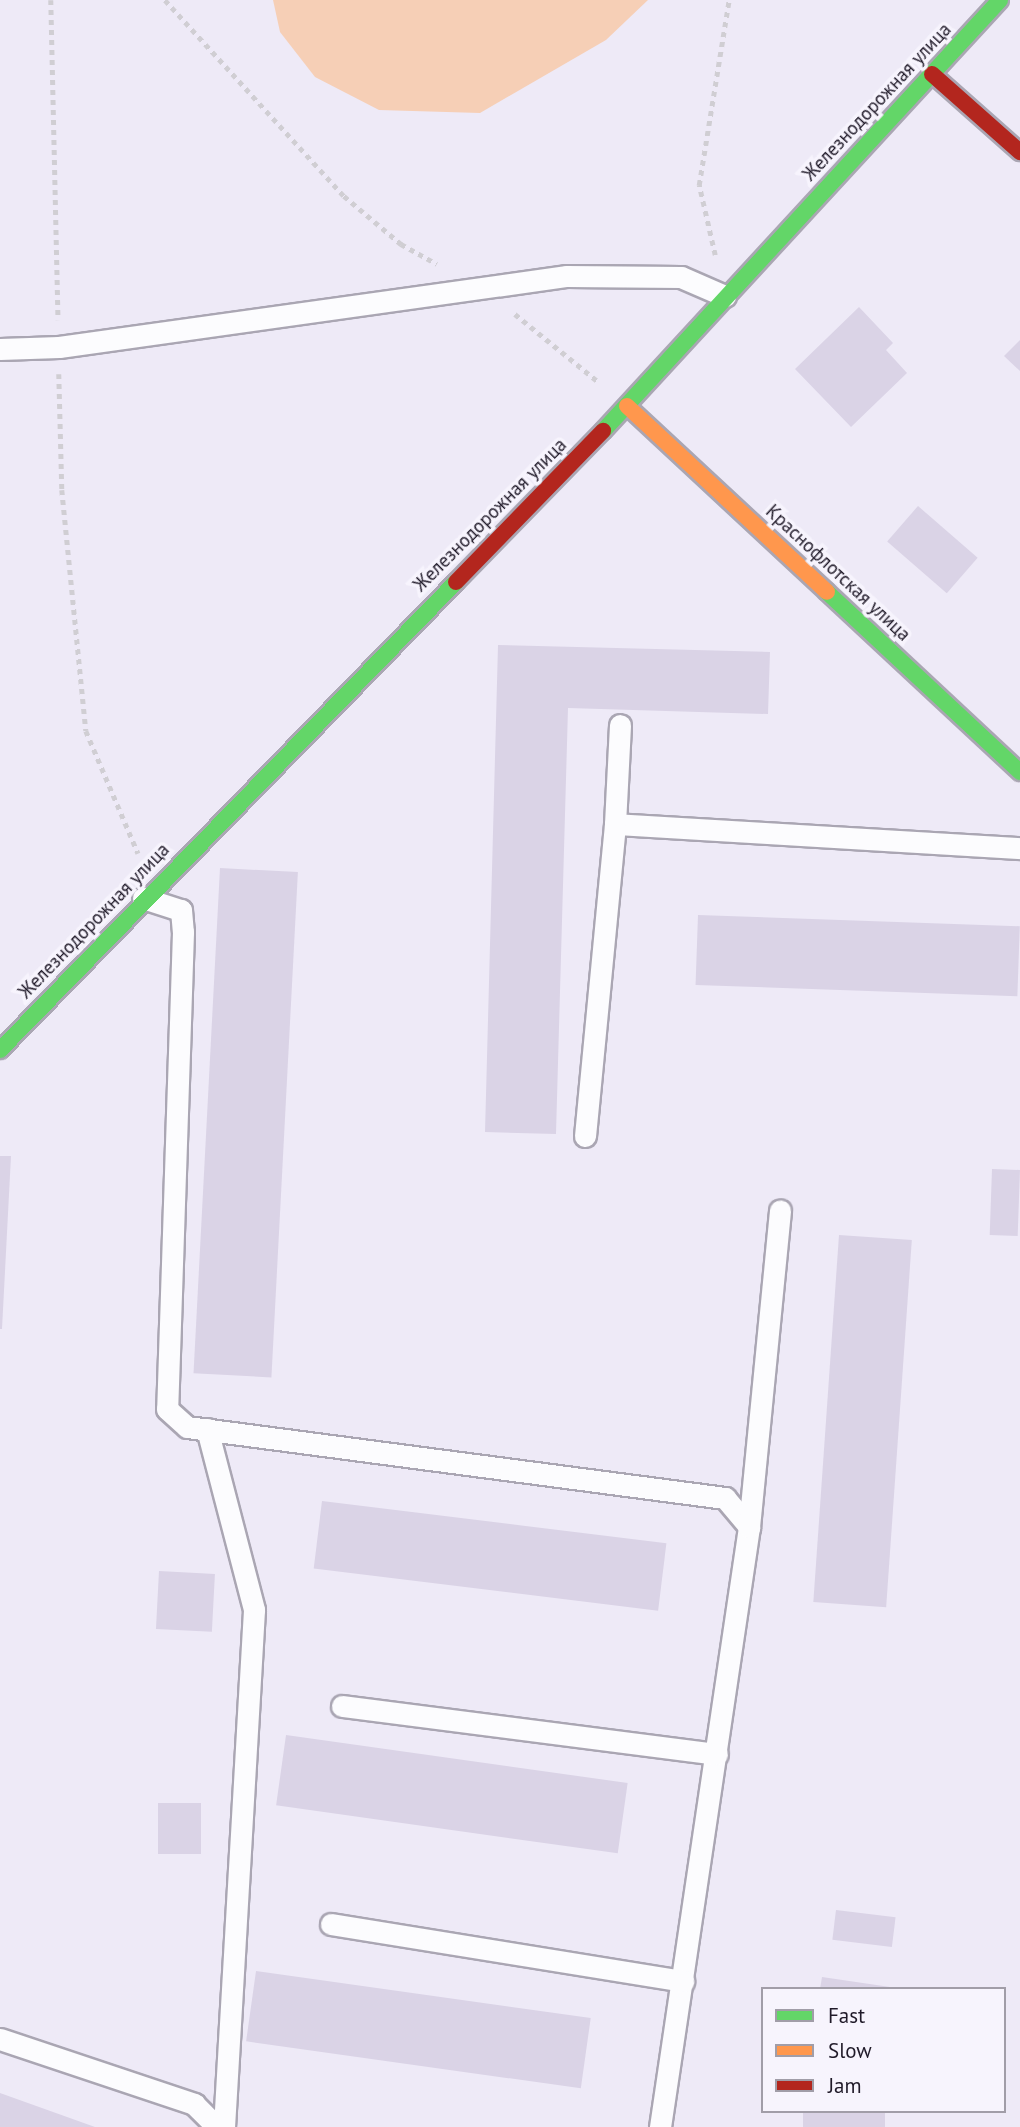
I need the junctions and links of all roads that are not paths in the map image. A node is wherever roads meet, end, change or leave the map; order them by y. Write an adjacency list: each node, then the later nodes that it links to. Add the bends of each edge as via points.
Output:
1 (1000, 0): 2 (street, Железнодорожная улица)
2 (932, 74): 3 (street); 4 (street, Железнодорожная улица)
3 (1020, 152)
4 (725, 296): 5 (lane, via 681,277 567,276 59,347); 6 (street, Железнодорожная улица)
5 (0, 349)
6 (627, 406): 8 (street, Краснофлотская улица); 11 (street, Железнодорожная улица)
7 (620, 725): 9 (lane)
8 (1020, 772)
9 (615, 824): 10 (lane); 13 (lane)
10 (1020, 848)
11 (143, 898): 12 (street, Железнодорожная улица); 15 (lane, via 181,910 183,932 167,1409 187,1427)
12 (0, 1049)
13 (585, 1136)
14 (780, 1211): 16 (lane)
15 (207, 1429): 16 (lane, via 725,1498); 23 (lane, via 254,1610)
16 (749, 1527): 18 (lane)
17 (342, 1706): 18 (lane)
18 (716, 1754): 20 (lane)
19 (331, 1924): 20 (lane)
20 (683, 1981): 24 (lane)
21 (0, 2039): 22 (lane, via 194,2104)
22 (217, 2127)
23 (224, 2127)
24 (660, 2127)

